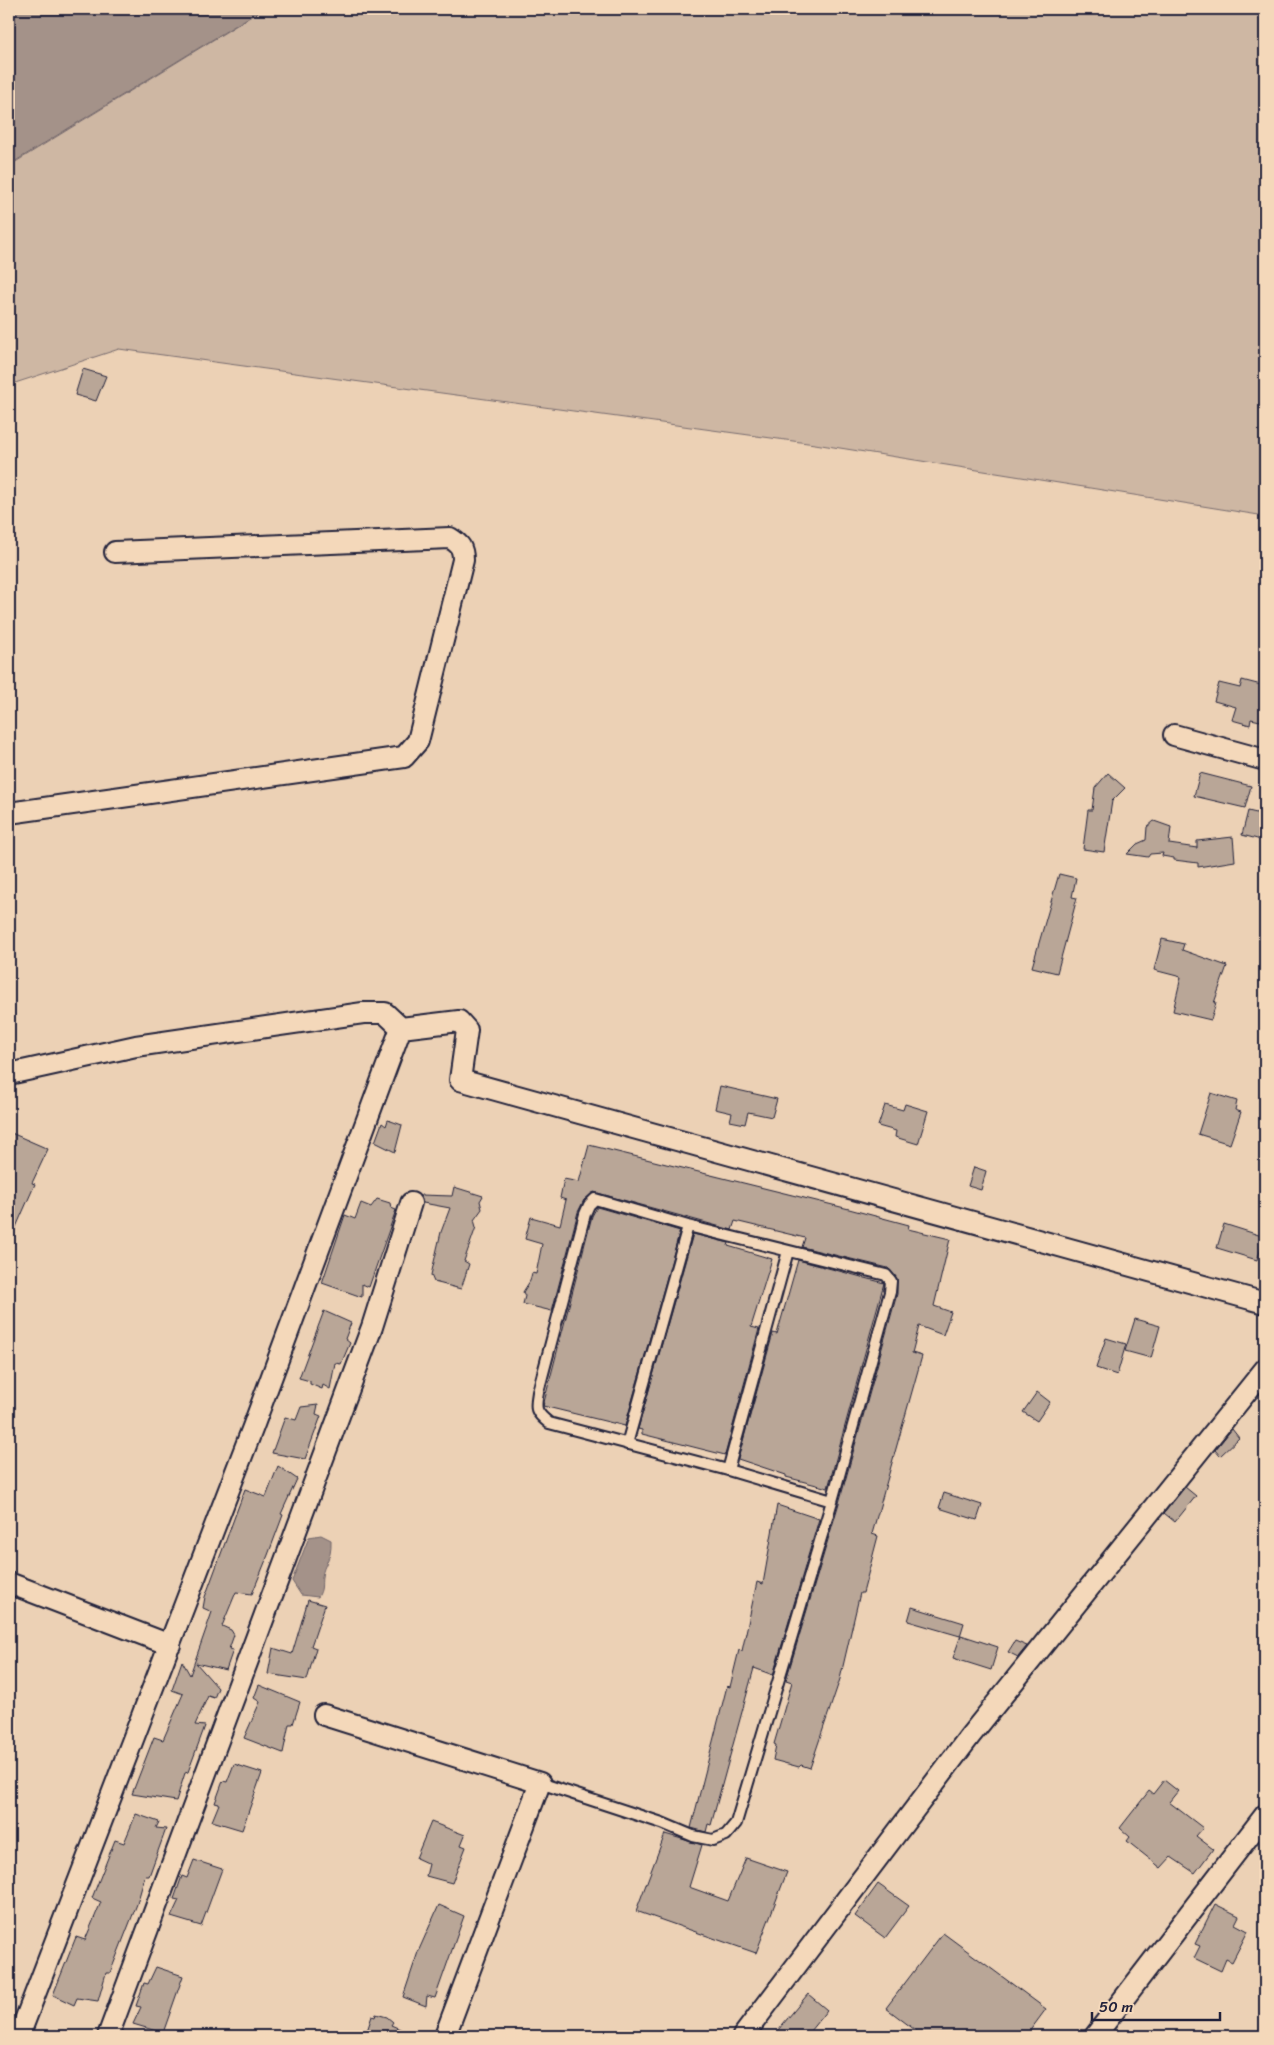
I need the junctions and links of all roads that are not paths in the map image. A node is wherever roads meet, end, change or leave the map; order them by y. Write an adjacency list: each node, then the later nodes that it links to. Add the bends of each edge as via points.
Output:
1 (115, 552): 4 (street, via 450,538 459,543 463,551 462,568 418,741 404,757)
2 (1174, 735): 3 (street)
3 (1265, 760)
4 (9, 813)
5 (401, 1028): 6 (street, via 385,1013 363,1013 136,1046); 10 (street, via 459,1021 467,1030 460,1080); 16 (street)
6 (9, 1074)
7 (411, 1203): 21 (street, via 372,1327)
8 (688, 1226): 9 (lane); 12 (lane); 12 (lane, via 595,1199 585,1214 536,1404 538,1414 549,1423)
9 (788, 1251): 13 (lane); 14 (lane, via 872,1270 886,1275 891,1281)
10 (1265, 1302)
11 (1265, 1369): 23 (street, via 970,1736)
12 (627, 1444): 13 (lane)
13 (728, 1470): 14 (lane)
14 (832, 1501): 18 (lane, via 736,1823 726,1835 713,1840 693,1836)
15 (9, 1583): 16 (street)
16 (170, 1645): 20 (street)
17 (324, 1714): 18 (street)
18 (540, 1783): 22 (street)
19 (1265, 1815): 24 (street)
20 (19, 2036)
21 (108, 2036)
22 (445, 2036)
23 (742, 2036)
24 (1095, 2036)

